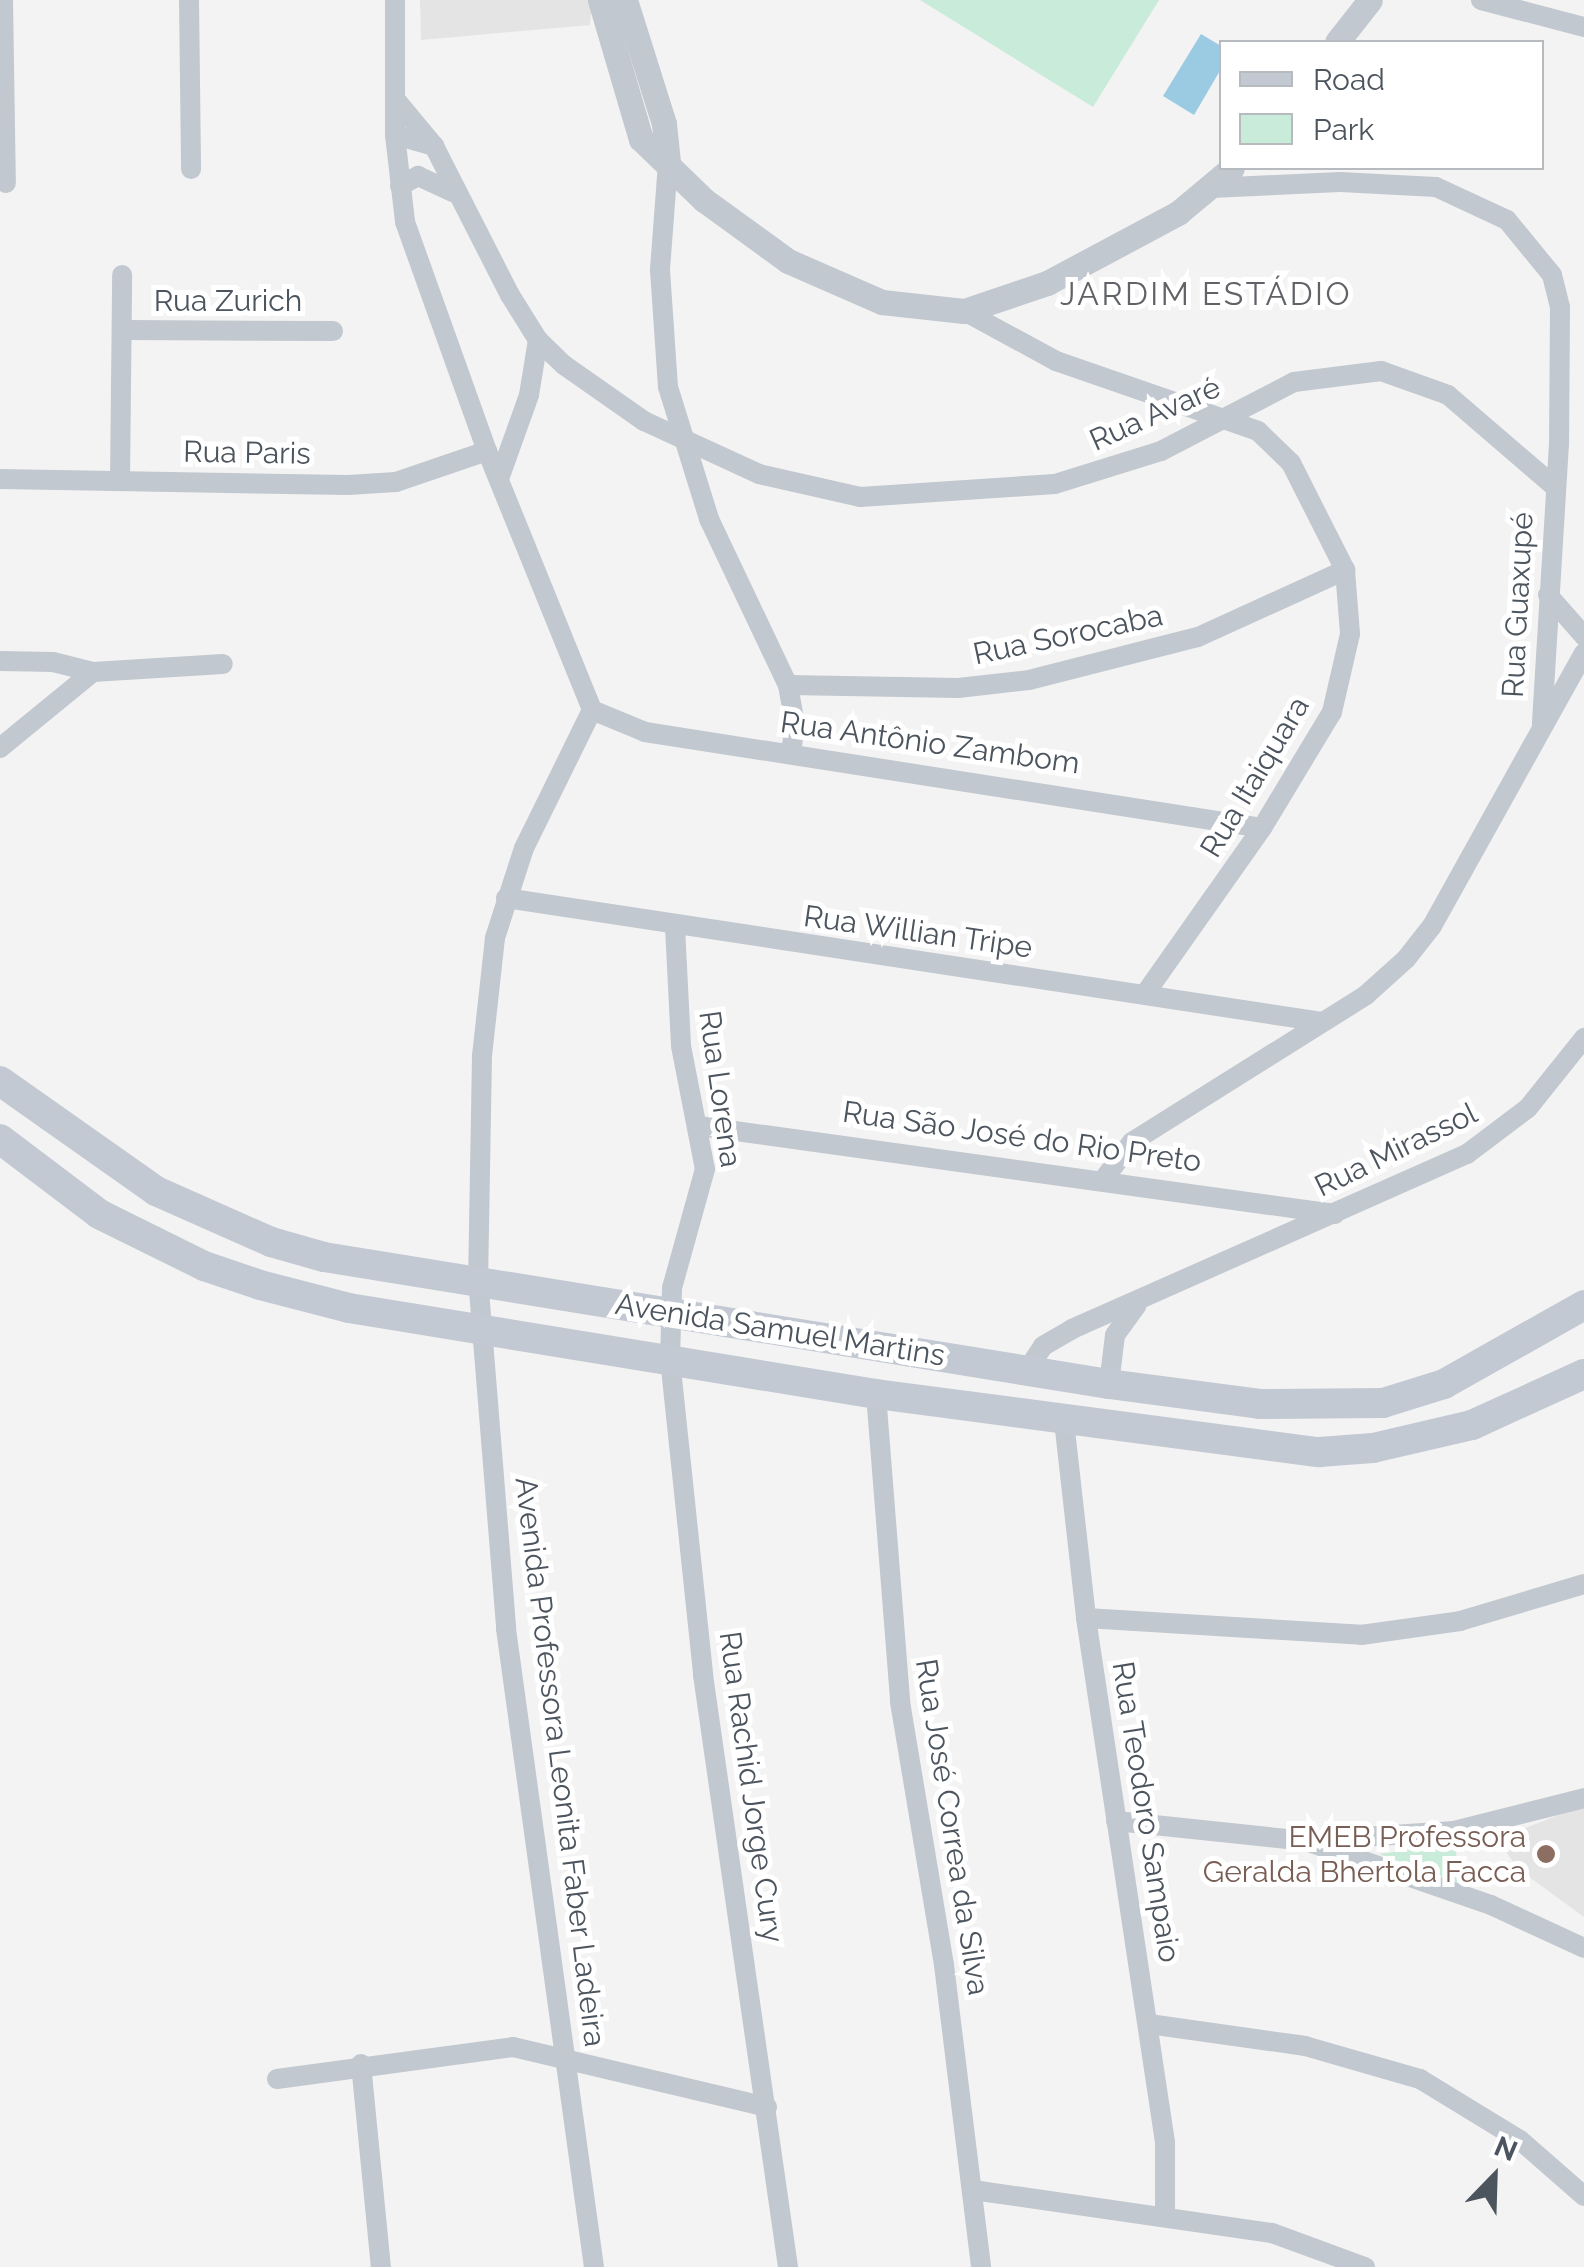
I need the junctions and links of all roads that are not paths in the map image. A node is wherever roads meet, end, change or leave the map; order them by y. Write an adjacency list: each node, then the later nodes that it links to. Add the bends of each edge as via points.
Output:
1 (2, 0): 16 (street)
2 (189, 0): 14 (street)
3 (395, 0): 10 (street)
4 (600, 0): 13 (street, via 630,112 641,138)
5 (625, 0): 13 (street, via 664,124)
6 (1370, 0): 9 (street)
7 (1481, 0): 8 (street)
8 (1584, 27)
9 (1338, 40)
10 (395, 100): 11 (street); 12 (street, Rua Avaré)
11 (396, 135): 12 (street); 17 (street)
12 (434, 146): 19 (street, Rua Avaré)
13 (668, 163): 21 (street, via 704,200 788,261 882,302); 28 (street, via 660,270 668,387)
14 (190, 169)
15 (1230, 170): 18 (street)
16 (6, 183)
17 (400, 186): 19 (street, via 418,176); 29 (street, via 405,222)
18 (1211, 188): 21 (street, via 1047,283); 33 (street, Rua Guaxupé, via 1404,182 1470,198 1507,220 1552,274 1560,306)
19 (452, 192): 24 (street, Rua Avaré)
20 (122, 275): 22 (street)
21 (964, 311): 27 (street, Rua Itaiquara, via 1056,361)
22 (123, 330): 23 (street, Rua Zurich); 32 (street)
23 (333, 331)
24 (538, 340): 25 (street, Rua Avaré); 26 (street)
25 (564, 365): 26 (street); 28 (street, Rua Avaré, via 612,404)
26 (529, 395): 31 (street)
27 (1222, 417): 28 (street, Rua Avaré, via 1107,472 907,498 812,487); 33 (street, Rua Avaré, via 1294,382 1381,372 1448,395); 34 (street, Rua Itaiquara, via 1258,431 1291,464)
28 (685, 444): 41 (street, via 709,519)
29 (487, 451): 31 (street); 32 (street, Rua Paris, via 396,482)
30 (0, 479): 32 (street, Rua Paris)
31 (499, 479): 42 (street)
32 (120, 481)
33 (1554, 487): 35 (street, Rua Guaxupé)
34 (1346, 570): 41 (street, Rua Sorocaba, via 1198,637 1029,680 958,688); 46 (street, Rua Itaiquara, via 1350,634 1340,687 1308,758)
35 (1548, 595): 36 (street); 43 (street, Rua Guaxupé)
36 (1584, 636)
37 (1584, 653): 43 (street)
38 (0, 661): 40 (street, via 53,662)
39 (223, 664): 40 (street)
40 (93, 672): 44 (street)
41 (788, 685): 45 (street, via 795,724)
42 (592, 710): 45 (street, Rua Antônio Zambom, via 645,732); 47 (street, Avenida Professora Leonita Faber Ladeira)
43 (1542, 723): 50 (street, Rua Guaxupé, via 1432,926 1366,996)
44 (0, 748)
45 (790, 754): 46 (street, Rua Antônio Zambom)
46 (1262, 828): 49 (street, Rua Itaiquara)
47 (506, 898): 48 (street, Rua Willian Tripe); 57 (street, Avenida Professora Leonita Faber Ladeira, via 482,1056)
48 (675, 926): 49 (street, Rua Willian Tripe); 53 (street, Rua Lorena, via 680,1046)
49 (1144, 995): 50 (street, Rua Willian Tripe)
50 (1322, 1022): 55 (street, Rua Guaxupé, via 1132,1142)
51 (1584, 1038): 56 (street, Rua Mirassol, via 1552,1082 1500,1132)
52 (0, 1081): 57 (main road, Avenida Samuel Martins, via 113,1166 216,1220 324,1257)
53 (699, 1126): 55 (street, Rua São José do Rio Preto); 60 (street, Rua Lorena, via 703,1183)
54 (0, 1139): 61 (main road, Avenida Samuel Martins, via 99,1214 204,1266 317,1302)
55 (1103, 1180): 56 (street, Rua São José do Rio Preto)
56 (1335, 1214): 58 (street, Rua Mirassol)
57 (478, 1278): 60 (main road, Avenida Samuel Martins); 61 (street, Avenida Professora Leonita Faber Ladeira)
58 (1138, 1304): 63 (street, Rua Mirassol, via 1055,1338); 65 (street, via 1115,1335)
59 (1584, 1305): 65 (main road, Avenida Samuel Martins, via 1444,1384 1383,1403 1260,1404)
60 (670, 1314): 62 (street, Rua Rachid Jorge Cury); 63 (main road, Avenida Samuel Martins)
61 (481, 1329): 62 (main road, Avenida Samuel Martins); 77 (street, Avenida Professora Leonita Faber Ladeira, via 506,1629)
62 (670, 1359): 66 (main road, Avenida Samuel Martins); 80 (street, Rua Rachid Jorge Cury, via 703,1675)
63 (1026, 1370): 65 (main road, Avenida Samuel Martins); 67 (main road)
64 (1584, 1374): 69 (main road, Avenida Samuel Martins, via 1472,1425 1374,1448 1256,1447)
65 (1110, 1384): 69 (main road)
66 (876, 1394): 67 (main road, Avenida Samuel Martins); 81 (street, Rua José Correa da Silva, via 898,1684)
67 (1032, 1416): 68 (main road, Avenida Samuel Martins)
68 (1064, 1421): 69 (main road, Avenida Samuel Martins); 71 (street, Rua Teodoro Sampaio)
69 (1104, 1426)
70 (1584, 1584): 71 (street, via 1460,1621 1361,1635)
71 (1086, 1618): 73 (street, Rua Teodoro Sampaio)
72 (1584, 1798): 74 (street, via 1454,1831)
73 (1116, 1821): 74 (street); 76 (street, Rua Teodoro Sampaio)
74 (1306, 1841): 75 (street, via 1492,1905)
75 (1584, 1948)
76 (1149, 2024): 82 (street, via 1304,2046 1420,2079 1520,2140); 83 (street, Rua Teodoro Sampaio, via 1165,2142)
77 (568, 2055): 78 (street, via 513,2046); 80 (street); 85 (street, Avenida Professora Leonita Faber Ladeira)
78 (361, 2064): 79 (street); 84 (street)
79 (277, 2078)
80 (767, 2107): 86 (street, Rua Rachid Jorge Cury)
81 (973, 2190): 83 (street); 87 (street, Rua José Correa da Silva)
82 (1584, 2196)
83 (1165, 2212): 88 (street, via 1290,2237)
84 (381, 2267)
85 (594, 2267)
86 (788, 2267)
87 (981, 2267)
88 (1365, 2267)

